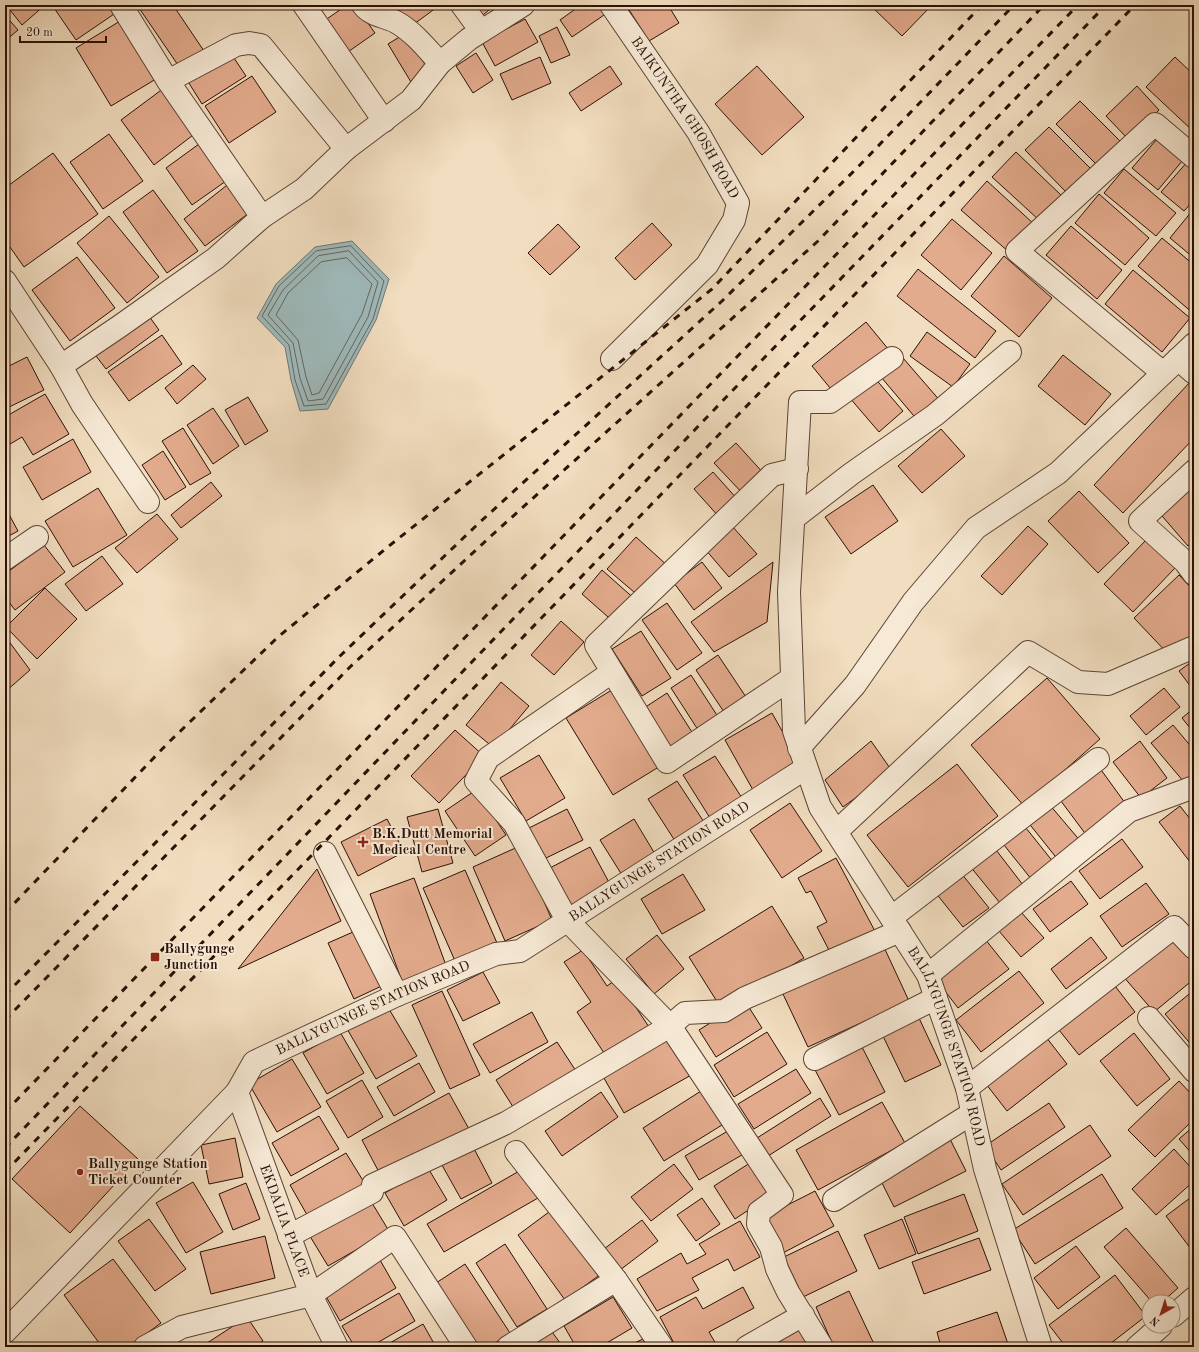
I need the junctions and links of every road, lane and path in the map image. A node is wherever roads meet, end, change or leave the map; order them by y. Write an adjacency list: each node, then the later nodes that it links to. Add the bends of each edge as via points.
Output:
1 (121, 5): 9 (street)
2 (304, 5): 10 (street)
3 (363, 5): 8 (street, via 376,15 395,22 412,33)
4 (462, 5): 7 (street)
5 (523, 5): 7 (street)
6 (611, 5): 18 (street, BAIKUNTHA GHOSH ROAD, via 698,132 738,203 734,220 707,265)
7 (481, 31): 8 (street)
8 (440, 63): 10 (street, via 411,100)
9 (168, 81): 11 (street, via 236,45 261,44); 13 (street)
10 (384, 121): 11 (street)
11 (346, 149): 13 (street, via 304,189)
12 (1192, 150): 20 (street, via 1156,124 1017,252)
13 (262, 217): 19 (street, via 216,258)
14 (5, 281): 19 (street)
15 (1194, 344): 20 (street)
16 (1010, 352): 25 (street, via 935,415)
17 (892, 358): 22 (street, BALLYGUNGE STATION ROAD, via 830,402 800,402)
18 (612, 359)
19 (61, 366): 24 (street, via 82,404)
20 (1170, 366): 21 (street); 32 (street, via 1058,473 976,528 913,602)
21 (1194, 373)
22 (796, 469): 25 (street, BALLYGUNGE STATION ROAD); 30 (street, via 772,475 596,645)
23 (1194, 471): 28 (street, via 1140,521 1185,562)
24 (148, 502)
25 (794, 518): 31 (street, BALLYGUNGE STATION ROAD, via 789,592)
26 (37, 536): 27 (street)
27 (5, 559)
28 (1194, 574)
29 (1194, 648): 35 (street, via 1108,684 1078,682 1028,652)
30 (612, 672): 31 (street, via 667,762); 37 (street, via 488,758 476,781 514,823)
31 (792, 678): 32 (street, BALLYGUNGE STATION ROAD, via 794,731)
32 (803, 758): 35 (street, BALLYGUNGE STATION ROAD, via 820,807); 37 (street, BALLYGUNGE STATION ROAD)
33 (1098, 759): 38 (street)
34 (1194, 787): 40 (street, via 1129,811)
35 (836, 832): 38 (street, BALLYGUNGE STATION ROAD)
36 (325, 853): 41 (street)
37 (567, 920): 41 (street, BALLYGUNGE STATION ROAD, via 520,951 496,954); 44 (street)
38 (896, 924): 40 (street, BALLYGUNGE STATION ROAD); 44 (street, via 724,1011 685,1013)
39 (1194, 948): 47 (street, via 1174,927)
40 (928, 975): 42 (street, BALLYGUNGE STATION ROAD)
41 (397, 995): 48 (street, BALLYGUNGE STATION ROAD, via 254,1062)
42 (936, 998): 45 (street); 47 (street, BALLYGUNGE STATION ROAD)
43 (1149, 1018): 46 (street)
44 (670, 1026): 52 (street, via 506,1123 373,1185 372,1192); 57 (street, via 782,1195 759,1212 758,1224 771,1247 777,1269 788,1292)
45 (815, 1059)
46 (1194, 1071)
47 (967, 1088): 49 (street, BALLYGUNGE STATION ROAD)
48 (237, 1092): 52 (street, EKDALIA PLACE); 58 (street, BALLYGUNGE STATION ROAD)
49 (971, 1114): 51 (street); 68 (street, BALLYGUNGE STATION ROAD, via 984,1169)
50 (516, 1152): 53 (street)
51 (834, 1200)
52 (289, 1236): 54 (street, EKDALIA PLACE)
53 (616, 1280): 64 (street); 65 (street)
54 (311, 1295): 61 (street, via 182,1327); 62 (street, EKDALIA PLACE); 63 (street, via 395,1237)
55 (1194, 1298): 56 (street)
56 (1181, 1309)
57 (803, 1315): 66 (street); 67 (street)
58 (5, 1332)
59 (1152, 1334): 69 (street)
60 (1162, 1334): 70 (street, via 1154,1344)
61 (146, 1347)
62 (337, 1347)
63 (466, 1347)
64 (508, 1347)
65 (662, 1347)
66 (747, 1347)
67 (822, 1347)
68 (1041, 1347)
69 (1137, 1347)
70 (1156, 1347)

